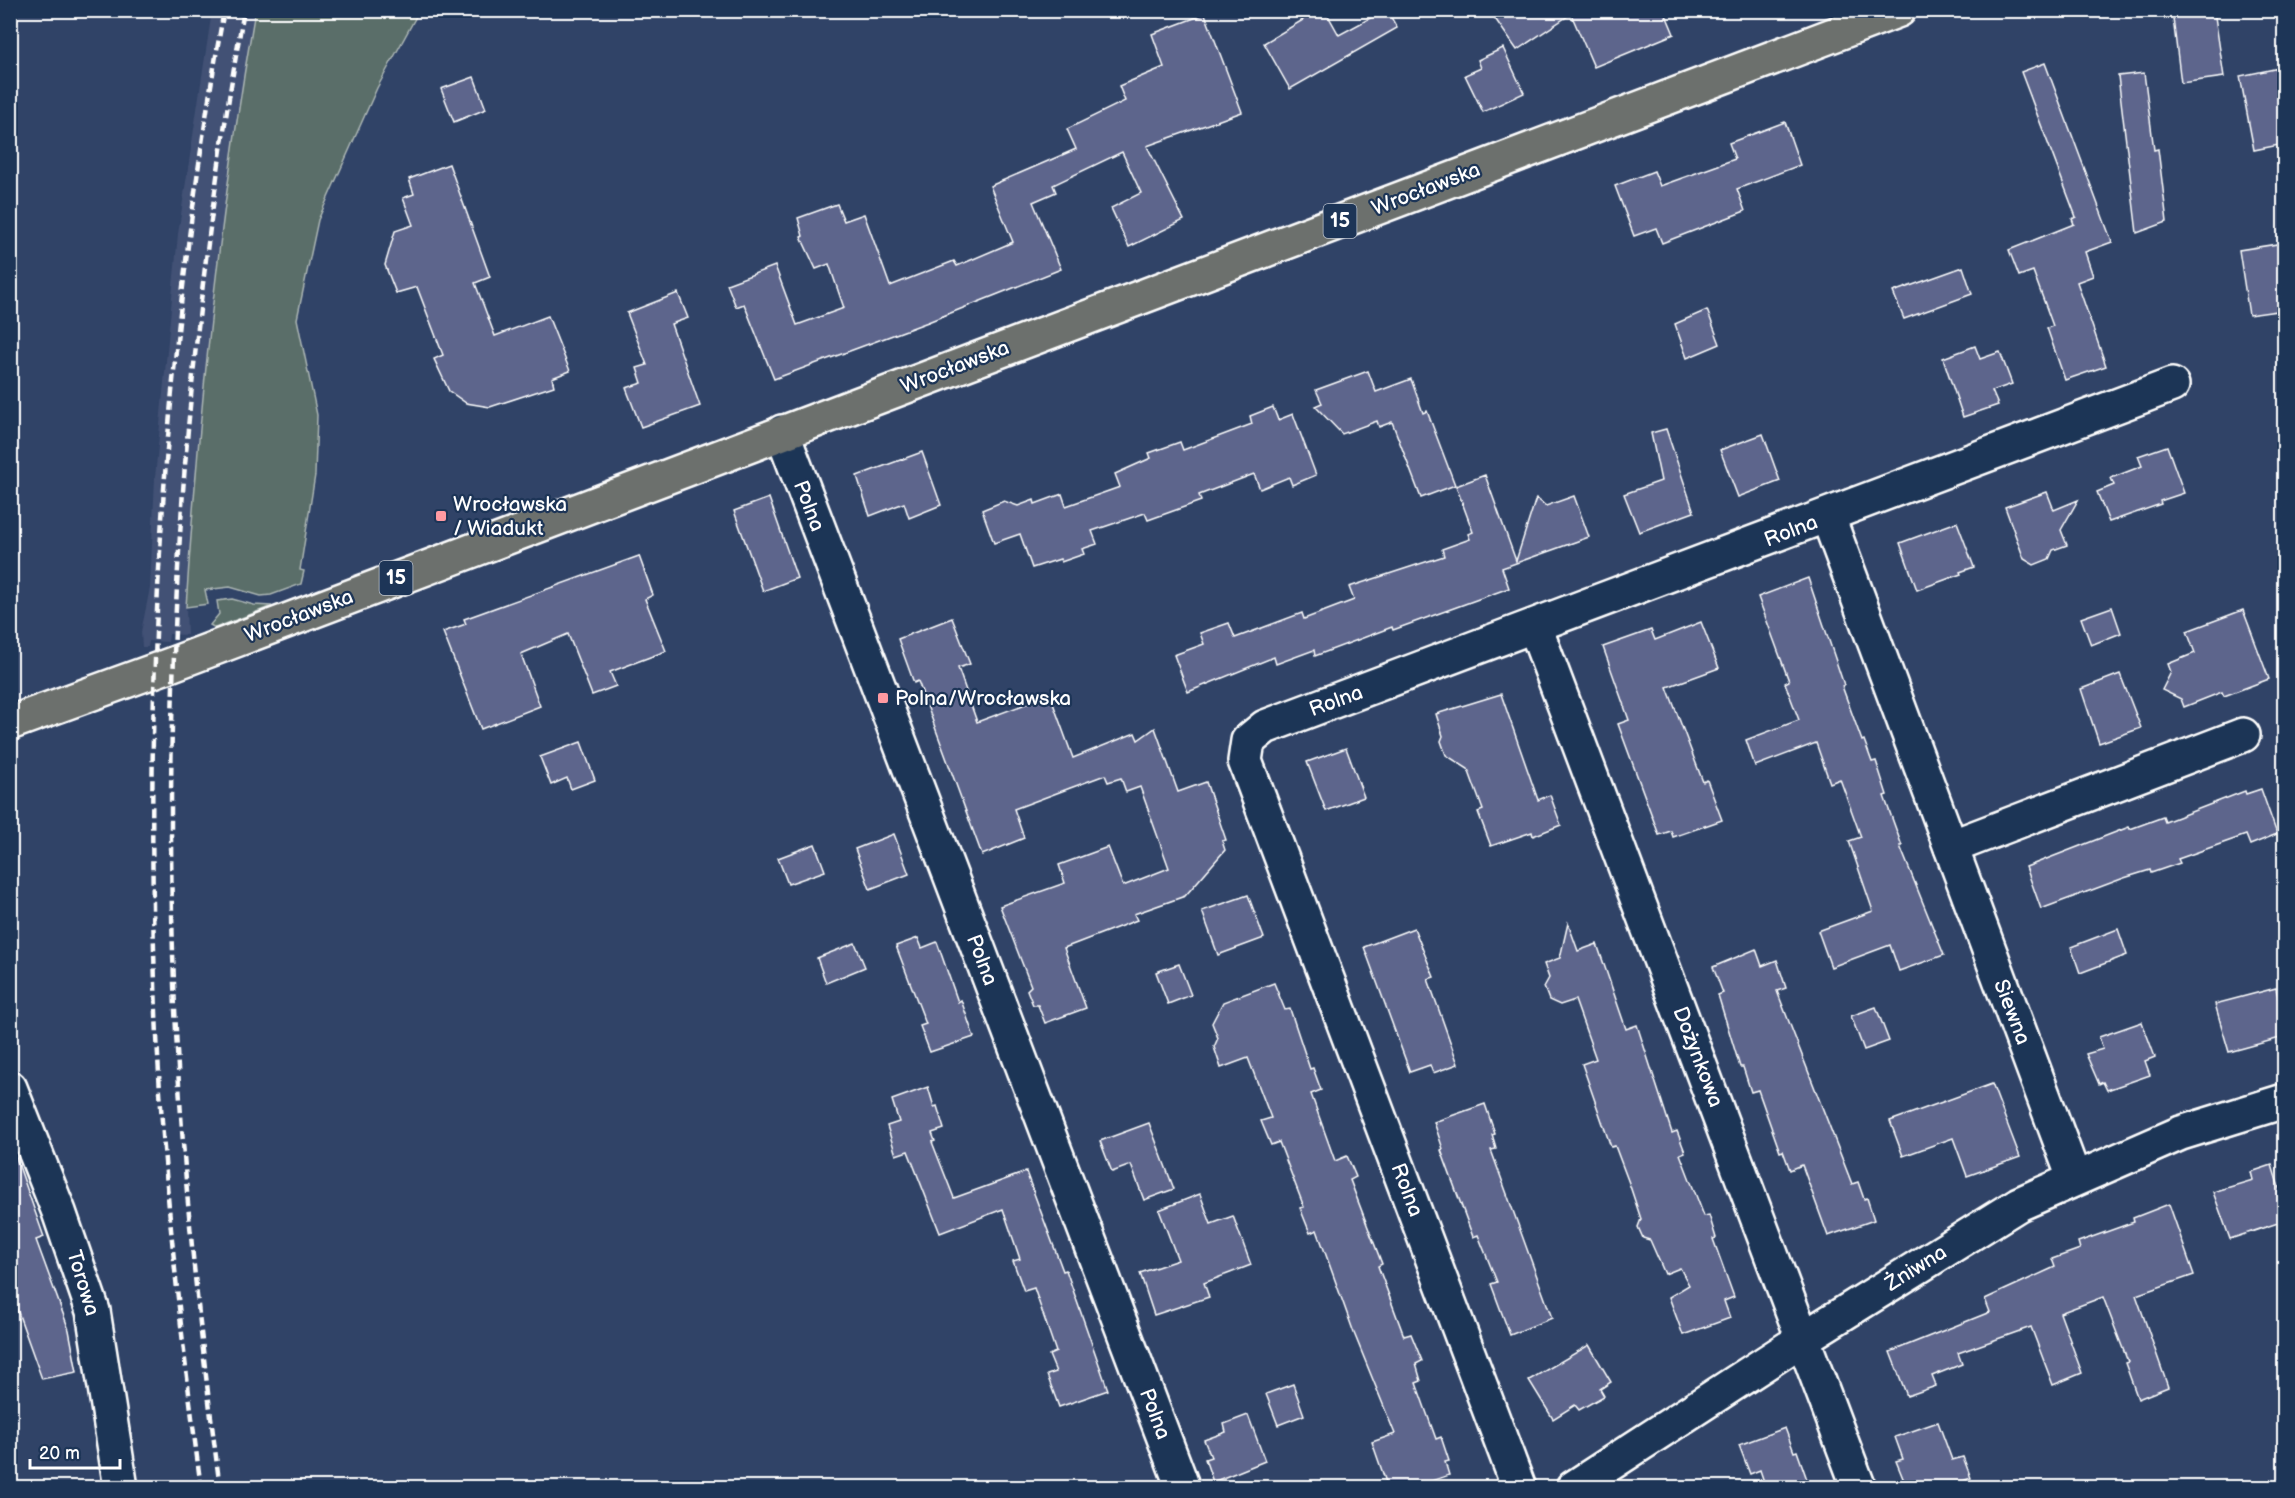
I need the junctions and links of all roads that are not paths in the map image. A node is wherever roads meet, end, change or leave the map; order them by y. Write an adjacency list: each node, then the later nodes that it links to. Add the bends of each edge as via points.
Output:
1 (1899, 10): 3 (main road, Wrocławska / 15)
2 (2172, 385): 4 (street, Rolna)
3 (782, 432): 6 (main road, Wrocławska / 15); 14 (street, Polna)
4 (1828, 517): 5 (street, Rolna); 8 (street, Siewna)
5 (1535, 627): 12 (street, Dożynkowa); 15 (street, Rolna, via 1265,727 1248,741 1245,761)
6 (10, 723)
7 (2243, 735): 8 (street)
8 (1951, 847): 11 (street, Siewna)
9 (10, 1088): 13 (street, Torowa, via 93,1311)
10 (2284, 1101): 11 (street, Żniwna, via 2181,1134)
11 (2074, 1178): 12 (street, Żniwna, via 2019,1204)
12 (1804, 1338): 16 (street, Żniwna); 17 (street, Dożynkowa)
13 (121, 1488)
14 (1183, 1488)
15 (1519, 1488)
16 (1573, 1488)
17 (1859, 1488)

